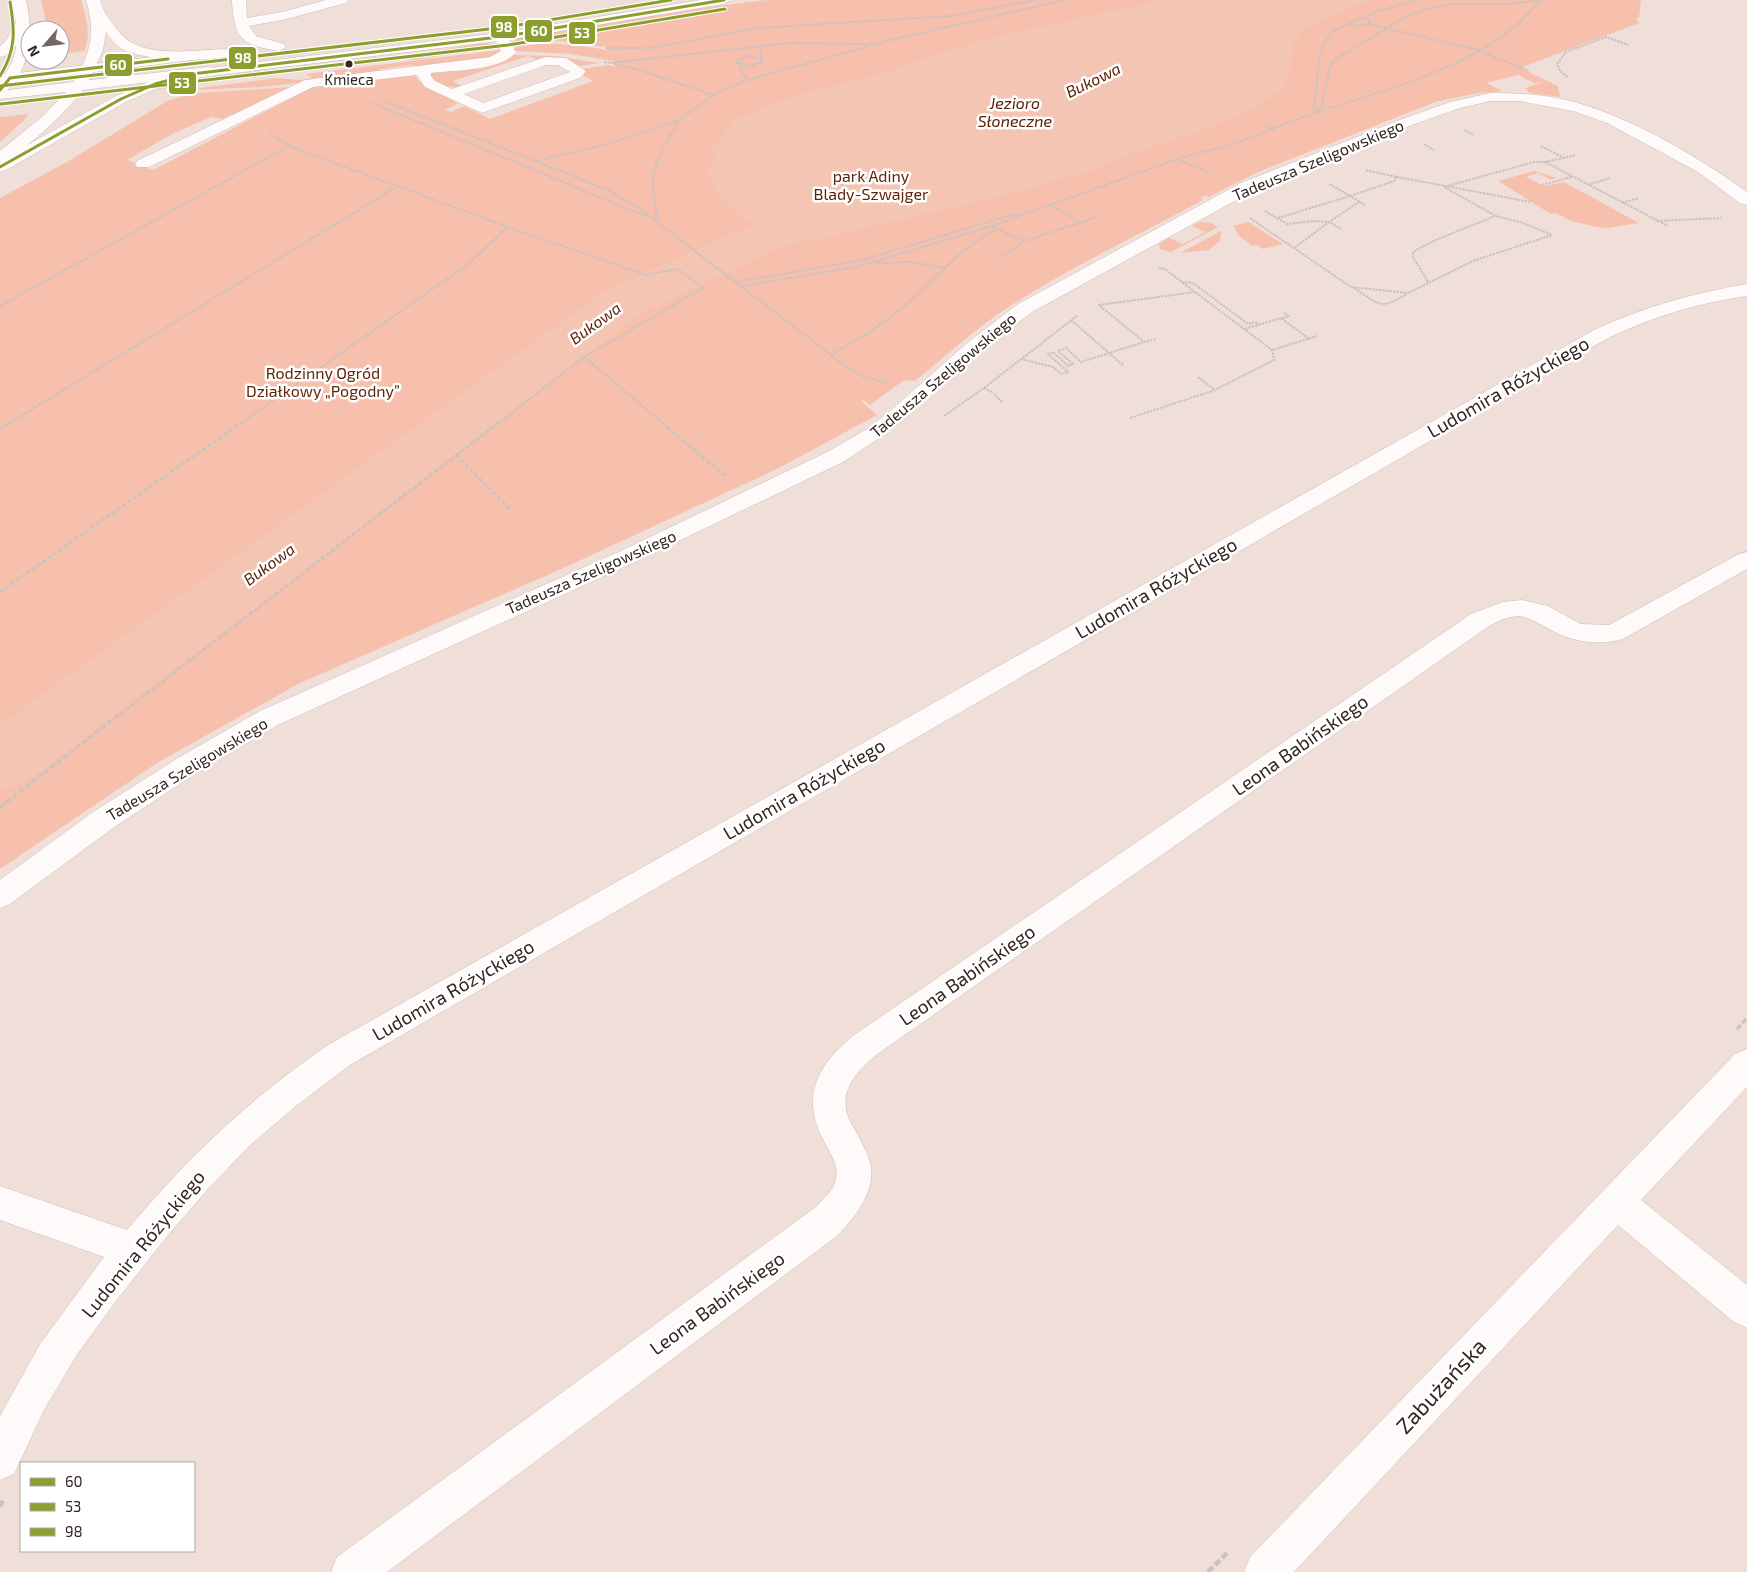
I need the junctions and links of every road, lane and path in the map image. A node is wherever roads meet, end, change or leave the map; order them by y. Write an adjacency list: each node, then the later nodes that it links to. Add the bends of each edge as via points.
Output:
1 (19, 0): 13 (street)
2 (239, 0): 14 (street)
3 (341, 0): 14 (street, via 283,16)
4 (698, 0): 22 (street)
5 (724, 0): 19 (street)
6 (1036, 0): 23 (path, via 952,16 757,28 651,48)
7 (1064, 0): 20 (path)
8 (1416, 0): 12 (path)
9 (1541, 0): 10 (path); 18 (path, via 1434,7 1416,12); 24 (path, via 1508,31)
10 (1546, 0)
11 (94, 6): 26 (street, via 120,40 138,50 172,54); 32 (street, via 99,37)
12 (1364, 17): 15 (path); 16 (path)
13 (22, 20)
14 (240, 22): 22 (street, via 243,33 250,39)
15 (1347, 24): 16 (path); 45 (path, via 1334,30 1320,54 1314,107)
16 (1369, 24): 18 (path)
17 (20, 28): 25 (street, via 10,45)
18 (1388, 28): 24 (path); 45 (path, via 1334,60)
19 (500, 36): 33 (street, via 509,52 494,61); 34 (street)
20 (874, 44): 21 (path, via 802,42); 36 (path)
21 (760, 46): 28 (path); 31 (path)
22 (279, 47): 26 (street)
23 (604, 48)
24 (1478, 50): 44 (path, via 1562,86); 45 (path, via 1426,75)
25 (0, 53)
26 (225, 53): 32 (street)
27 (20, 58): 35 (street)
28 (762, 59): 30 (path, via 757,65); 30 (path, via 745,56)
29 (602, 61): 31 (path)
30 (738, 63): 36 (path)
31 (612, 64): 42 (path)
32 (89, 68): 35 (street); 38 (street)
33 (424, 69): 37 (street); 40 (street, via 424,77 430,84)
34 (208, 71): 38 (street); 59 (street, via 164,81 129,95)
35 (5, 78): 39 (street)
36 (747, 80): 42 (path)
37 (317, 81): 46 (street); 85 (path)
38 (77, 86): 41 (street); 53 (street, via 50,118)
39 (0, 90)
40 (451, 94): 40 (street, via 482,108 579,71 560,61 545,61)
41 (0, 95)
42 (713, 96): 47 (path)
43 (385, 101): 56 (path)
44 (1560, 103): 72 (street, Tadeusza Szeligowskiego, via 1612,120 1704,169); 136 (street, Tadeusza Szeligowskiego, via 1500,96 1467,102 1406,122 1264,179 1025,308)
45 (1317, 112): 49 (path)
46 (243, 115): 50 (path); 58 (street)
47 (680, 120): 56 (path, via 608,144); 85 (path, via 653,171)
48 (1266, 126): 49 (path)
49 (1274, 129): 55 (path)
50 (289, 146): 68 (path); 116 (path)
51 (1541, 146): 54 (path)
52 (1575, 155): 54 (path)
53 (0, 158)
54 (1564, 158): 57 (path)
55 (1177, 159): 61 (path); 76 (path)
56 (536, 162): 85 (path, via 610,191)
57 (1545, 162): 63 (path); 69 (path, via 1534,162)
58 (143, 164)
59 (0, 168)
60 (1361, 169): 62 (path)
61 (1209, 174)
62 (1397, 177): 69 (path); 70 (path, via 1394,181)
63 (1572, 177): 66 (path); 67 (path)
64 (1610, 178): 67 (path)
65 (1328, 183): 70 (path)
66 (1542, 185)
67 (1587, 185): 75 (path)
68 (398, 186): 91 (path); 140 (path)
69 (1444, 187): 74 (path); 80 (path)
70 (1350, 196): 73 (path); 83 (path)
71 (1639, 198): 75 (path)
72 (1747, 200)
73 (1359, 202): 77 (path); 88 (path)
74 (1531, 202)
75 (1622, 203): 86 (path)
76 (1051, 205): 79 (path); 87 (path)
77 (1365, 205)
78 (1263, 210): 83 (path)
79 (1022, 214): 89 (path); 108 (path, via 863,260)
80 (1496, 216): 110 (path, via 1413,252); 110 (path, via 1552,235 1514,246)
81 (1097, 217): 87 (path)
82 (1248, 217): 99 (path)
83 (1278, 218): 88 (path, via 1287,224)
84 (1722, 218): 86 (path)
85 (656, 221): 108 (path)
86 (1657, 221): 90 (path)
87 (1080, 222): 94 (path)
88 (1329, 222): 93 (path); 99 (path)
89 (992, 226): 92 (path); 104 (path)
90 (1668, 226)
91 (508, 227): 129 (path, via 644,275 677,269 703,288); 145 (path, via 467,265)
92 (996, 228): 96 (path); 107 (path, via 963,251)
93 (1341, 229)
94 (1037, 237): 95 (path); 96 (path)
95 (1040, 239)
96 (1025, 241): 97 (path)
97 (1018, 246): 98 (path); 100 (path)
98 (1023, 248)
99 (1294, 248): 112 (path)
100 (1005, 254): 101 (path); 102 (path)
101 (1010, 256)
102 (999, 258)
103 (901, 262): 104 (path); 105 (path); 107 (path)
104 (870, 263): 111 (path)
105 (900, 267)
106 (1157, 267): 109 (path)
107 (946, 268): 128 (path, via 870,332)
108 (735, 282): 111 (path)
109 (1182, 282): 114 (path); 120 (path, via 1193,283 1248,324 1255,322)
110 (1428, 282): 115 (path)
111 (741, 286): 128 (path)
112 (1351, 287): 115 (path); 115 (path, via 1382,305)
113 (1747, 290): 151 (street, Ludomira Różyckiego, via 1674,305 1601,334 339,1055 250,1124 186,1188)
114 (1195, 292): 121 (path); 125 (path, via 1099,305)
115 (1408, 294)
116 (0, 306)
117 (1283, 312): 118 (path, via 1289,316)
118 (1281, 318): 120 (path); 124 (path)
119 (1071, 320): 127 (path)
120 (1259, 325): 121 (path)
121 (1245, 329): 126 (path)
122 (1317, 336): 124 (path)
123 (1156, 339): 125 (path)
124 (1309, 339): 126 (path)
125 (1144, 342): 127 (path)
126 (1272, 350): 137 (path, via 1274,360 1267,365)
127 (1110, 353): 131 (path); 132 (path, via 1081,362 1066,348 1058,351 1074,364 1068,366 1054,352 1048,354 1068,372)
128 (831, 355): 136 (path, via 861,376)
129 (584, 357): 141 (path); 142 (path)
130 (1021, 359): 132 (path, via 1053,367)
131 (1124, 366)
132 (1061, 374): 133 (path)
133 (1064, 377)
134 (1198, 377): 137 (path)
135 (984, 388): 138 (path)
136 (924, 389): 147 (street, Tadeusza Szeligowskiego, via 874,433 835,457 631,555 313,697 223,743 103,820)
137 (1215, 390): 139 (path)
138 (1003, 402)
139 (1130, 418)
140 (0, 429)
141 (456, 455): 143 (path); 146 (path)
142 (728, 478)
143 (510, 509)
144 (1747, 559): 154 (street, Leona Babińskiego, via 1614,633 1599,635 1568,628 1529,609 1504,610 1480,620 865,1045 840,1067 829,1091 828,1108 854,1169 851,1187 840,1209 816,1230)
145 (0, 592)
146 (0, 807)
147 (0, 896)
148 (1747, 1064): 149 (street, Zabużańska)
149 (1616, 1201): 152 (street); 155 (street, Zabużańska)
150 (0, 1203): 151 (street)
151 (133, 1250): 153 (street, Ludomira Różyckiego, via 43,1375)
152 (1747, 1308)
153 (0, 1460)
154 (352, 1572)
155 (1265, 1572)

